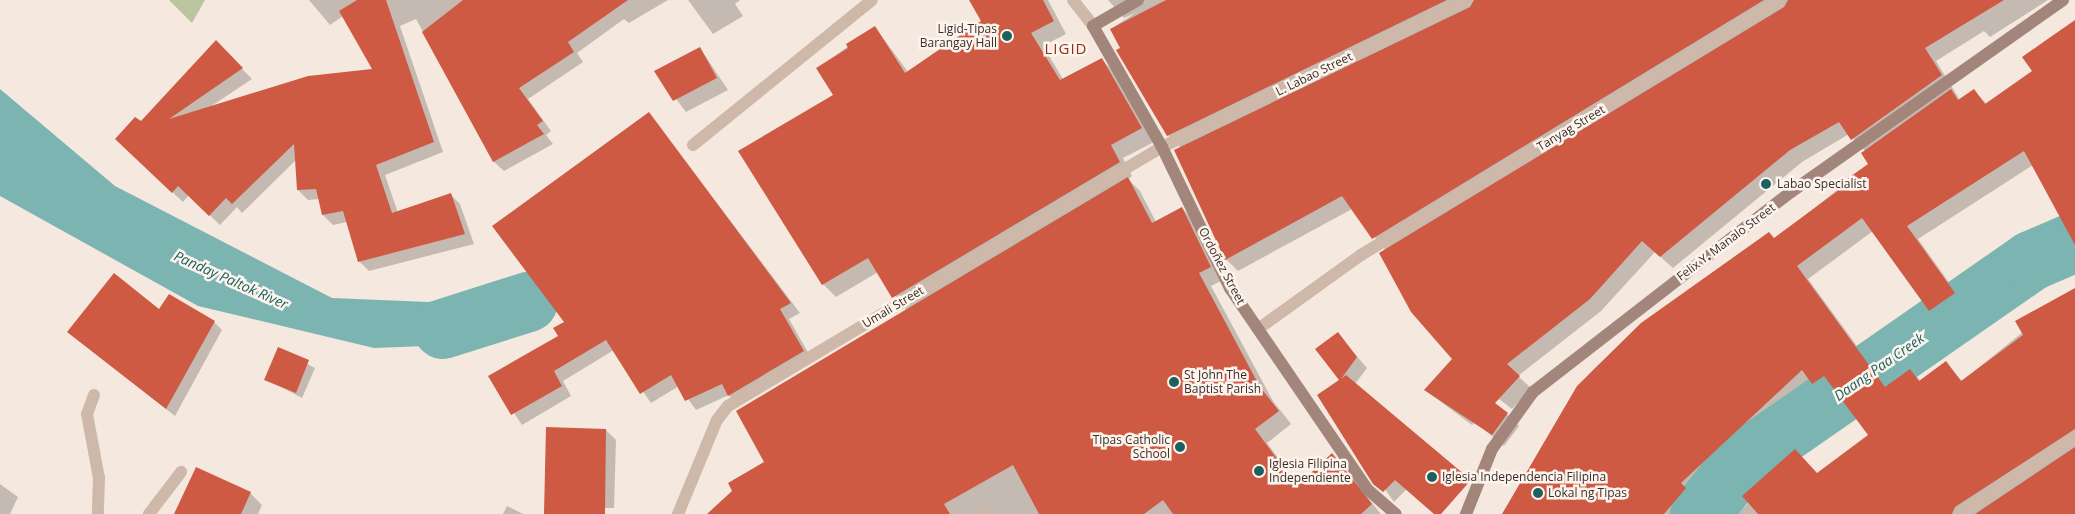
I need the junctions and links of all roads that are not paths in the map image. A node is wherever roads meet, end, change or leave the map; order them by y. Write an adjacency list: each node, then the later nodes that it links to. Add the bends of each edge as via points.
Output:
1 (872, 0): 8 (street)
2 (1073, 0): 7 (street, Ordoñez Street)
3 (1138, 0): 7 (main road)
4 (1466, 0): 9 (street, L. Labao Street)
5 (1780, 0): 10 (street, Tanyag Street, via 1361,255)
6 (2063, 0): 18 (main road, Felix Y. Manalo Street, via 1791,192 1533,392 1492,449)
7 (1093, 26): 9 (main road, Ordoñez Street)
8 (693, 145)
9 (1162, 148): 10 (main road, Ordoñez Street, via 1230,288); 16 (street, Umali Street, via 728,406 717,420)
10 (1258, 329): 17 (main road, Ordoñez Street, via 1367,489)
11 (94, 394): 14 (street, via 87,414 99,478)
12 (2075, 437): 19 (street)
13 (181, 472): 15 (street)
14 (98, 514)
15 (148, 514)
16 (678, 514)
17 (1396, 514)
18 (1466, 514)
19 (1960, 514)

